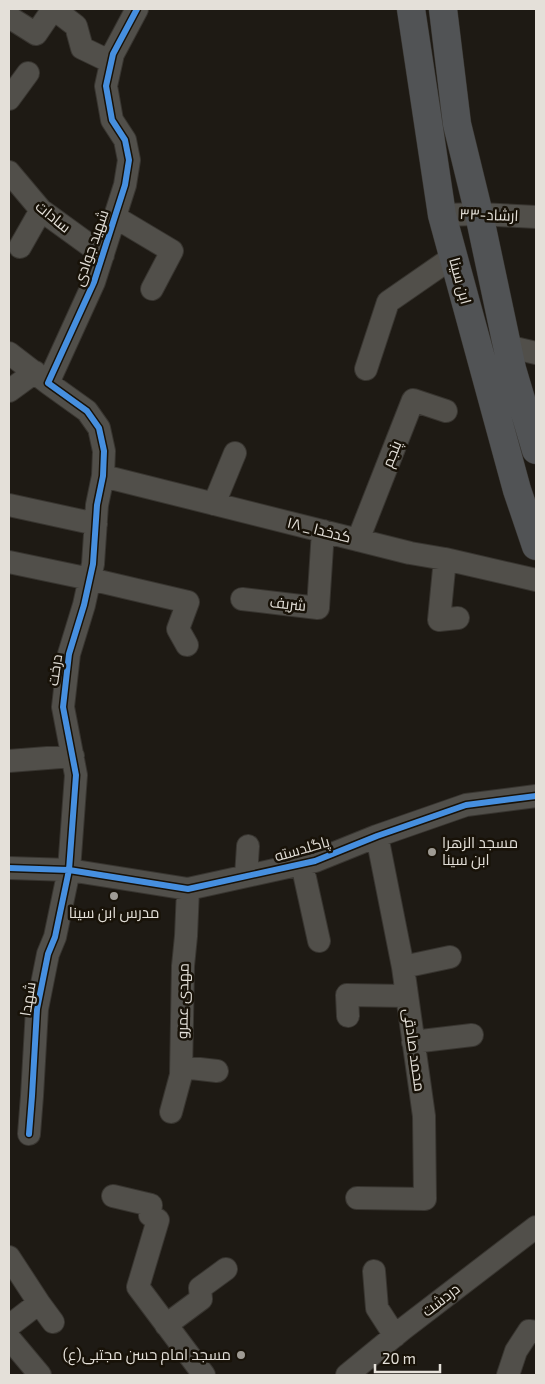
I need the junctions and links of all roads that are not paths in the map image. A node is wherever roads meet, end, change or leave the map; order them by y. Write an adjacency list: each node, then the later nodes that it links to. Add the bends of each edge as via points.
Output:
1 (54, 9): 5 (street, via 36,34); 6 (street, via 76,26 82,48)
2 (137, 9): 6 (street, شهید جوادی)
3 (411, 9): 12 (main road, ابن سینا)
4 (443, 9): 11 (main road, ابن سینا, via 457,124)
5 (9, 17)
6 (111, 62): 13 (street, شهید جوادی, via 106,86 112,120 125,140 129,160)
7 (28, 72): 8 (street)
8 (9, 99)
9 (9, 172): 10 (street, سادات)
10 (40, 210): 15 (street); 16 (street, سادات)
11 (479, 214): 12 (street, ۳۳-ارشاد); 14 (street, ۳۳-ارشاد); 19 (main road, ابن سینا)
12 (442, 215): 17 (main road, ابن سینا)
13 (115, 216): 16 (street, شهید جوادی); 18 (street, via 172,251)
14 (536, 217)
15 (20, 247)
16 (103, 255): 23 (street, شهید جوادی, via 94,282)
17 (454, 257): 22 (street, via 388,302); 34 (main road, ابن سینا, via 517,490)
18 (152, 289)
19 (506, 346): 21 (street); 26 (main road, ابن سینا)
20 (9, 353): 23 (street)
21 (536, 353)
22 (366, 369)
23 (42, 377): 24 (street); 28 (street, via 87,411 99,428 104,451)
24 (9, 392)
25 (446, 411): 33 (street, پنجم, via 413,400)
26 (536, 450)
27 (235, 453): 29 (street)
28 (103, 476): 29 (street, ۱۸ _ کدخدا); 31 (street, درخت)
29 (214, 504): 32 (street, ۱۸ _ کدخدا)
30 (9, 505): 31 (street)
31 (96, 524): 37 (street, درخت)
32 (323, 531): 33 (street, ۱۸ _ کدخدا); 39 (street, شریف, via 318,608)
33 (358, 540): 35 (street, ۱۸ _ کدخدا)
34 (536, 546)
35 (445, 559): 38 (street, ۱۸ _ کدخدا); 40 (street, via 439,620)
36 (9, 562): 37 (street)
37 (90, 579): 41 (street, via 188,602 178,630); 42 (street, درخت, via 69,654 63,707)
38 (536, 580)
39 (242, 599)
40 (458, 618)
41 (187, 646)
42 (73, 756): 43 (street); 49 (street, درخت, via 76,775)
43 (9, 761)
44 (536, 796): 45 (street, پاگلدسته, via 466,805)
45 (378, 836): 47 (street, پاگلدسته); 54 (street, محمد صادقی)
46 (248, 846): 50 (street)
47 (302, 864): 50 (street, پاگلدسته); 52 (street)
48 (9, 868): 49 (street, پاگلدسته)
49 (69, 870): 51 (street, پاگلدسته); 62 (street, شهدا, via 37,1009)
50 (246, 876): 51 (street, پاگلدسته)
51 (188, 889): 59 (street, مهدی عمرو)
52 (319, 941)
53 (450, 957): 54 (street)
54 (403, 966): 55 (street, محمد صادقی)
55 (406, 996): 56 (street, via 347,995); 58 (street, محمد صادقی)
56 (348, 1016)
57 (472, 1035): 58 (street)
58 (413, 1042): 64 (street, محمد صادقی, via 424,1116 426,1198)
59 (182, 1067): 60 (street); 61 (street, مهدی عمرو)
60 (217, 1071)
61 (171, 1112)
62 (29, 1134)
63 (112, 1196): 71 (street, via 151,1205 150,1216 158,1220 138,1287)
64 (357, 1198)
65 (536, 1227): 74 (street, دردشت)
66 (9, 1257): 69 (street)
67 (226, 1269): 71 (street, via 200,1288 206,1299)
68 (374, 1271): 74 (street, via 377,1308)
69 (39, 1303): 70 (street); 72 (street)
70 (53, 1322)
71 (166, 1325): 77 (street)
72 (9, 1326)
73 (536, 1332): 79 (street, via 529,1331 516,1351)
74 (394, 1336): 78 (street, دردشت)
75 (9, 1338): 76 (street)
76 (40, 1375)
77 (204, 1375)
78 (347, 1375)
79 (508, 1375)

